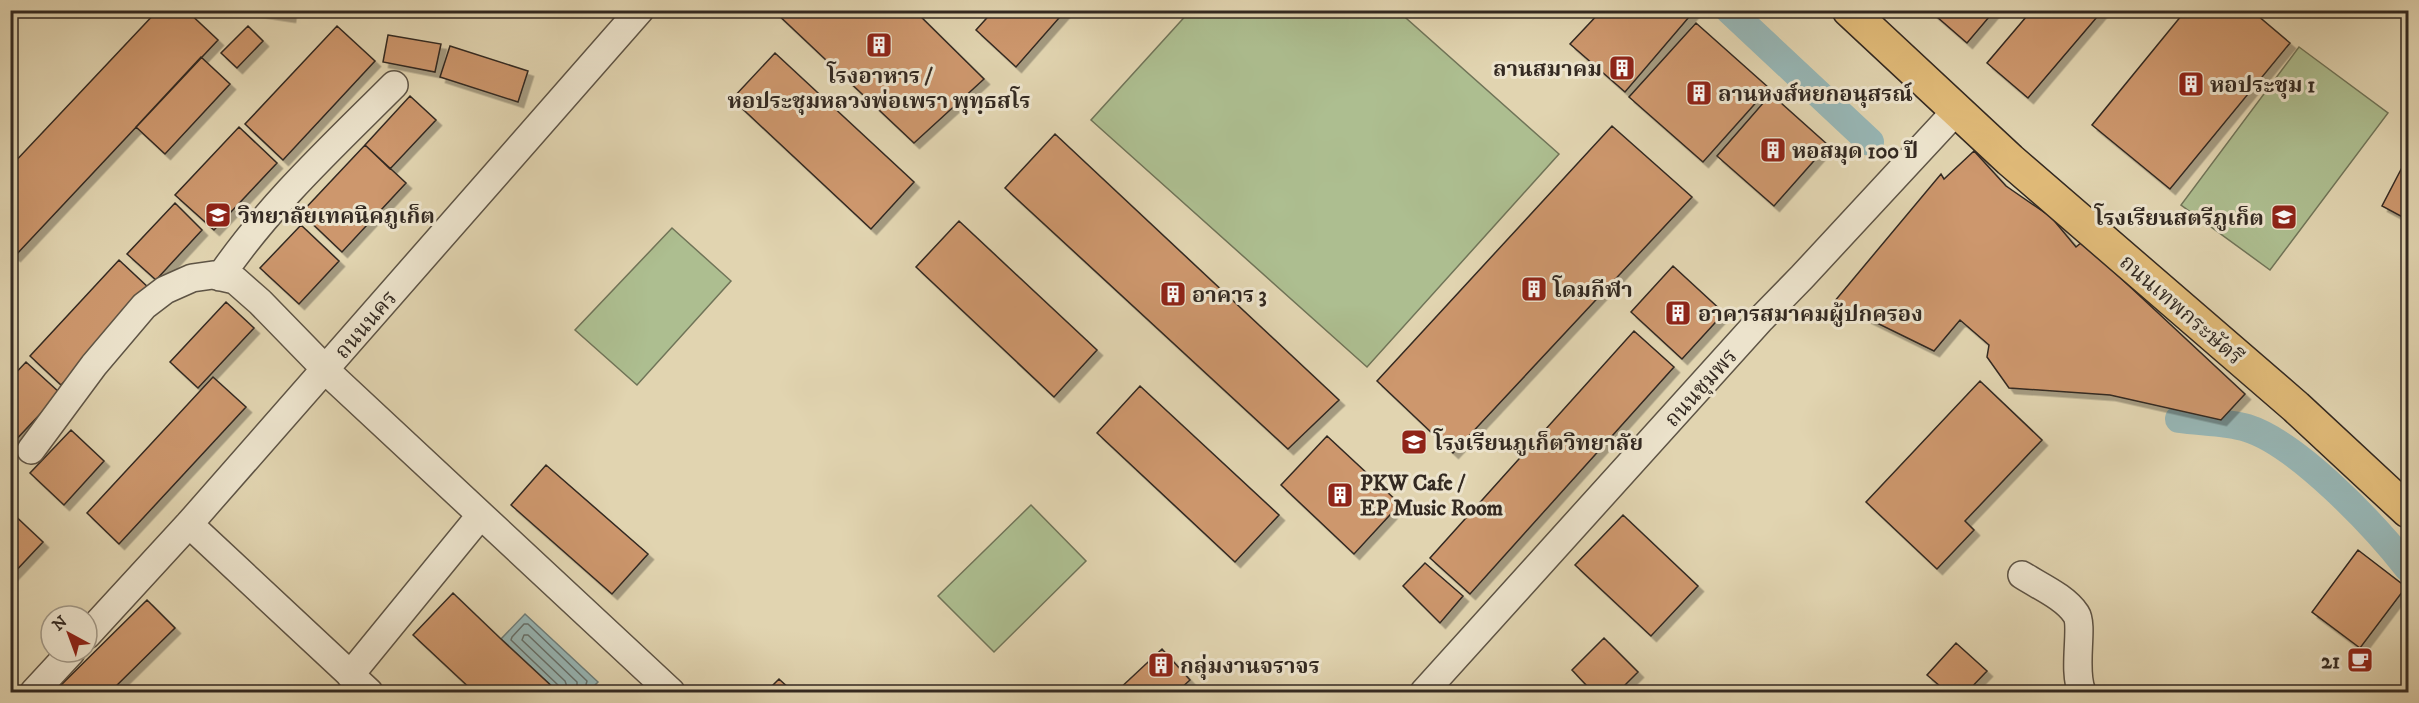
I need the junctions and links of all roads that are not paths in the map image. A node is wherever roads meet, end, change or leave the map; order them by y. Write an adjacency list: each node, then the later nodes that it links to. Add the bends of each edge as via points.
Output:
1 (640, 10): 6 (street, ถนนนคร)
2 (1849, 10): 4 (main road, ถนนเทพกระษัตรี)
3 (394, 85): 5 (street, via 268,213)
4 (1956, 111): 8 (main road, ถนนเทพกระษัตรี, via 2296,407); 18 (street, ถนนชุมพร, via 1761,319)
5 (220, 277): 6 (street, via 235,280); 7 (street, via 192,278 165,290 144,306 94,364)
6 (325, 369): 10 (street); 11 (street, ถนนนคร)
7 (31, 450)
8 (2395, 487): 9 (main road, ถนนเทพกระษัตรี)
9 (2409, 511)
10 (480, 516): 15 (street); 17 (street)
11 (189, 524): 13 (street, ถนนนคร); 15 (street)
12 (2022, 575): 19 (street, via 2066,604 2078,618 2077,663)
13 (99, 622)
14 (60, 664): 16 (street)
15 (359, 684)
16 (34, 693)
17 (671, 693)
18 (1424, 693)
19 (2082, 693)

